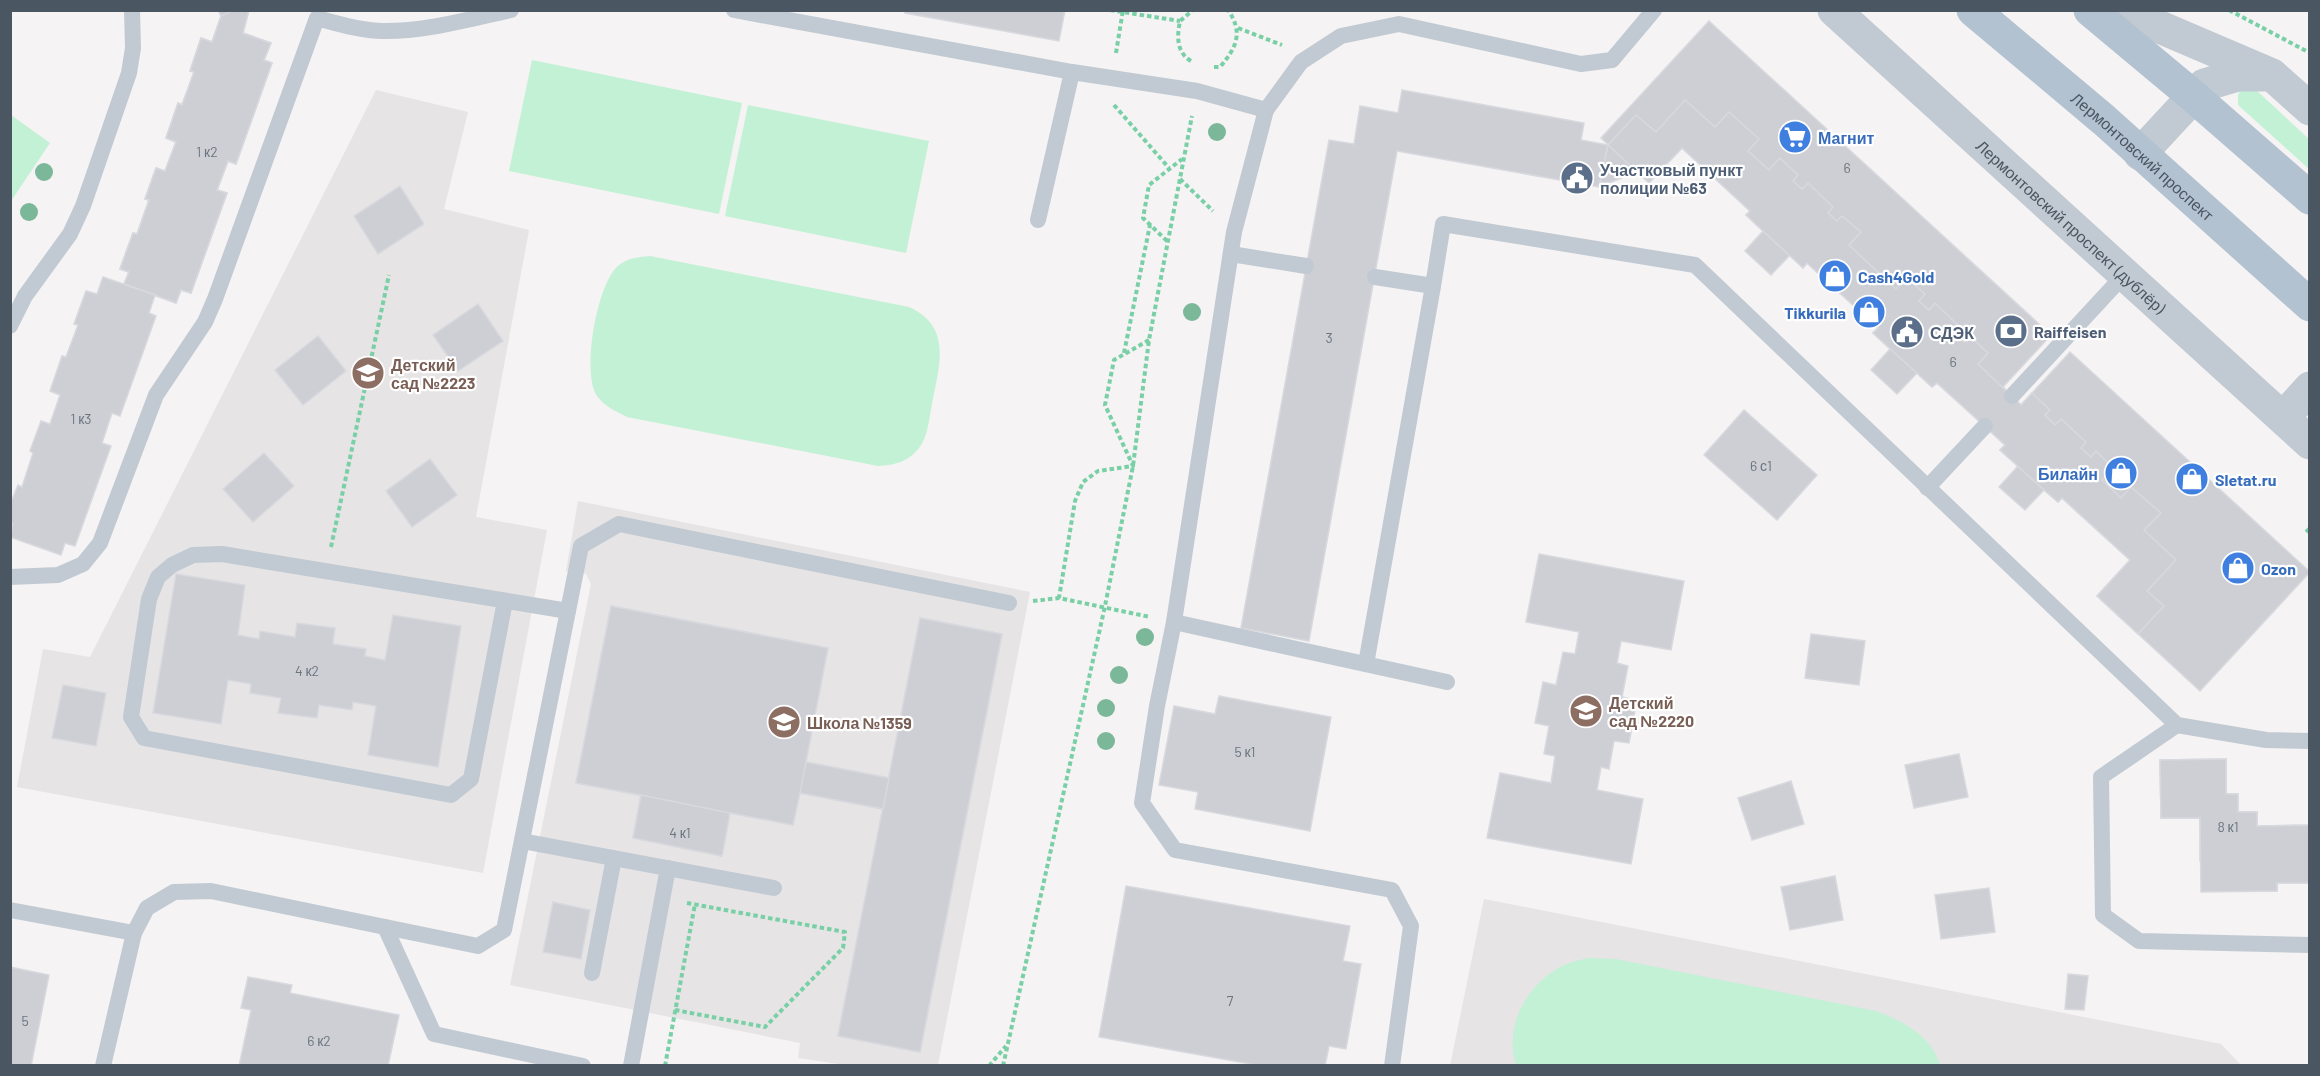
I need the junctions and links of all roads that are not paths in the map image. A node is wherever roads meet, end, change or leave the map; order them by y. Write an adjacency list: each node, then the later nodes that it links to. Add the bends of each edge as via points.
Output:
1 (132, 10): 24 (lane, via 129,73 83,206 70,234 24,296)
2 (511, 10): 9 (lane, via 414,29 381,31 348,27)
3 (734, 10): 10 (lane)
4 (1654, 10): 14 (lane, via 1612,60 1581,64 1399,24 1341,36 1301,62)
5 (1834, 10): 20 (street, Лермонтовский проспект (дублёр))
6 (1973, 10): 15 (main road, Лермонтовский проспект)
7 (2090, 10): 12 (main road)
8 (2120, 10): 11 (street)
9 (316, 14): 31 (lane, via 215,299 205,322 156,395 100,543 82,564 58,575)
10 (1072, 72): 14 (lane, via 1197,91); 17 (lane)
11 (2272, 75): 12 (street, via 2238,75 2217,80 2204,85); 13 (street)
12 (2193, 96): 15 (street); 16 (main road)
13 (2310, 109)
14 (1266, 110): 18 (lane)
15 (2140, 154): 23 (main road, Лермонтовский проспект)
16 (2310, 198)
17 (1038, 220)
18 (1231, 254): 19 (lane); 35 (lane)
19 (1306, 266)
20 (2125, 274): 26 (lane); 27 (street, Лермонтовский проспект (дублёр))
21 (1375, 277): 22 (lane)
22 (1433, 286): 30 (lane, via 1443,224 1695,265); 36 (lane)
23 (2310, 305)
24 (10, 326)
25 (2310, 388): 27 (street)
26 (2013, 396)
27 (2283, 418): 29 (street, Лермонтовский проспект (дублёр))
28 (1985, 426): 30 (lane)
29 (2310, 443)
30 (1927, 488): 38 (lane)
31 (10, 577)
32 (505, 601): 32 (lane, via 471,779 451,795 144,738 131,717 149,599 158,577 193,555 222,554); 34 (lane)
33 (1009, 603): 34 (lane, via 619,524 581,546)
34 (568, 611): 40 (lane)
35 (1174, 622): 36 (lane); 53 (lane, via 1142,803 1175,850 1392,890 1411,926)
36 (1366, 664): 37 (lane)
37 (1447, 682)
38 (2177, 725): 39 (lane, via 2266,740); 47 (lane, via 2101,777 2103,915 2139,941)
39 (2310, 741)
40 (522, 841): 41 (lane); 45 (lane, via 504,930 478,946)
41 (614, 858): 42 (lane); 48 (lane)
42 (668, 868): 43 (lane); 52 (lane)
43 (774, 888)
44 (10, 910): 46 (lane)
45 (385, 927): 46 (lane, via 210,891 174,892 147,908); 49 (lane, via 434,1034)
46 (134, 933): 50 (lane)
47 (2310, 945)
48 (592, 973)
49 (545, 1062): 51 (lane)
50 (103, 1065)
51 (583, 1065)
52 (631, 1065)
53 (1392, 1065)

